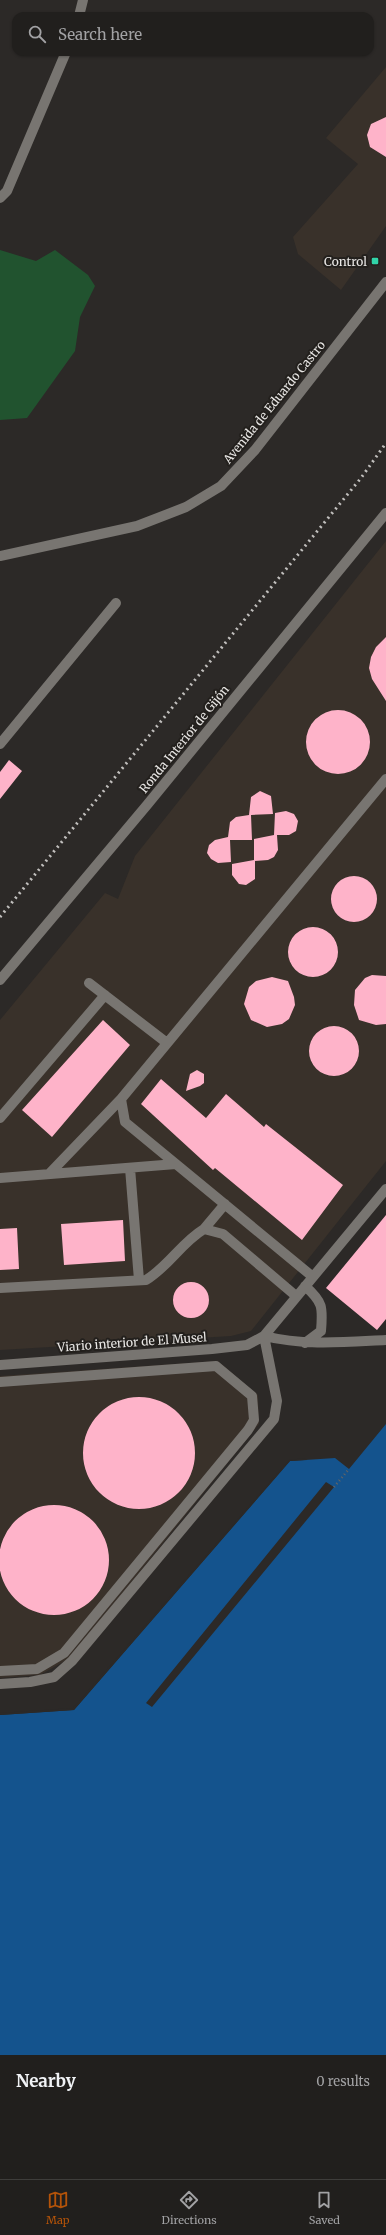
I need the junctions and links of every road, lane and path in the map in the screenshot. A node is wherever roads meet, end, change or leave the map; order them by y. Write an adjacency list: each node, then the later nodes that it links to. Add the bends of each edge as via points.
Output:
1 (83, 0): 2 (street)
2 (80, 12)
3 (64, 56): 4 (street, via 7,191)
4 (0, 198)
5 (386, 282): 7 (street, Avenida de Eduardo Castro, via 255,450 221,486 186,507 137,526)
6 (386, 513): 11 (street, Ronda Interior de Gijón)
7 (0, 556)
8 (116, 603): 9 (street)
9 (0, 744)
10 (386, 779): 14 (street)
11 (0, 980)
12 (89, 983): 13 (street)
13 (104, 995): 14 (street); 16 (street)
14 (167, 1043): 15 (street)
15 (121, 1099): 17 (street, via 125,1122); 19 (street)
16 (0, 1118)
17 (176, 1164): 18 (street); 22 (street)
18 (130, 1168): 19 (street); 25 (street)
19 (49, 1174): 20 (street)
20 (0, 1178)
21 (386, 1188): 24 (street)
22 (225, 1204): 23 (street); 24 (street)
23 (204, 1229): 25 (street, via 191,1237 160,1271 146,1280); 28 (street, via 223,1234)
24 (313, 1277): 26 (street)
25 (139, 1280): 27 (street)
26 (305, 1286): 28 (street); 31 (street, via 318,1298 323,1310 321,1331)
27 (0, 1288)
28 (296, 1296): 29 (street)
29 (264, 1336): 31 (street); 32 (street, Viario interior de El Musel, via 247,1345 212,1349); 37 (street, via 277,1401 274,1419 72,1661 54,1677)
30 (386, 1340): 31 (street)
31 (305, 1343)
32 (0, 1365)
33 (0, 1382): 36 (street, via 216,1366 252,1396 254,1420 64,1653 37,1669)
34 (349, 1469): 35 (path)
35 (334, 1487)
36 (0, 1671)
37 (0, 1684)

